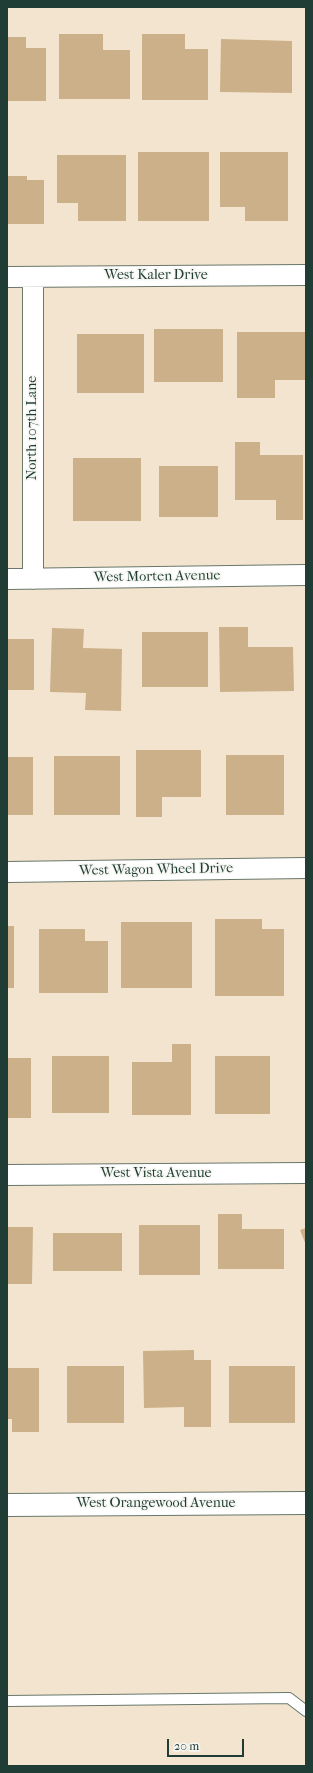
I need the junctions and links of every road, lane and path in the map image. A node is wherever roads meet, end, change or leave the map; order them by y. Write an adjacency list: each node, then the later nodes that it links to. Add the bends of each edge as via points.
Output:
1 (306, 275): 3 (street, West Kaler Drive)
2 (7, 277): 3 (street, West Kaler Drive)
3 (32, 277): 6 (street, North 107th Lane)
4 (306, 575): 6 (street, West Morten Avenue)
5 (7, 579): 6 (street, West Morten Avenue)
6 (32, 579)
7 (306, 868): 8 (street, West Wagon Wheel Drive)
8 (7, 872)
9 (306, 1173): 10 (street, West Vista Avenue)
10 (7, 1175)
11 (306, 1503): 12 (street, West Orangewood Avenue)
12 (7, 1504)
13 (7, 1701): 14 (lane, via 289,1698)
14 (306, 1711)

